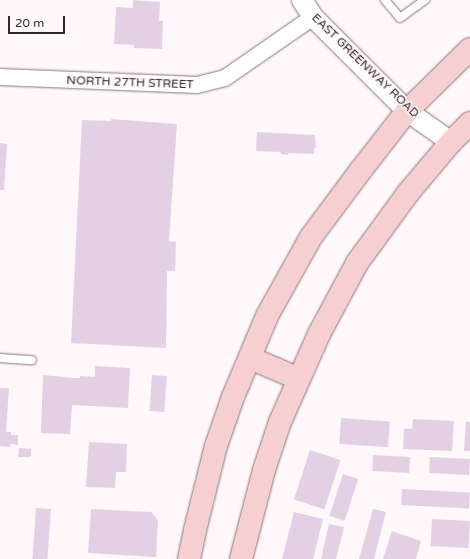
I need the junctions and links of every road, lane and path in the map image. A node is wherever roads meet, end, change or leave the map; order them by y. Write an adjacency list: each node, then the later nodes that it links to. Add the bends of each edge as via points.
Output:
1 (302, 0): 4 (street, EAST GREENWAY ROAD)
2 (385, 0): 3 (lane, via 400,18)
3 (425, 0)
4 (313, 17): 6 (street, NORTH 27TH STREET, via 225,78 197,85); 7 (street, EAST GREENWAY ROAD)
5 (470, 49): 7 (main road)
6 (0, 77)
7 (408, 111): 9 (street, EAST GREENWAY ROAD); 11 (main road, via 312,237 268,316)
8 (470, 123): 9 (main road)
9 (451, 142): 13 (main road, via 408,193 357,263 318,334)
10 (0, 358): 12 (lane)
11 (250, 358): 13 (main road); 14 (main road, via 216,446)
12 (32, 360)
13 (299, 379): 15 (main road, via 280,422 264,470)
14 (189, 559)
15 (241, 559)

